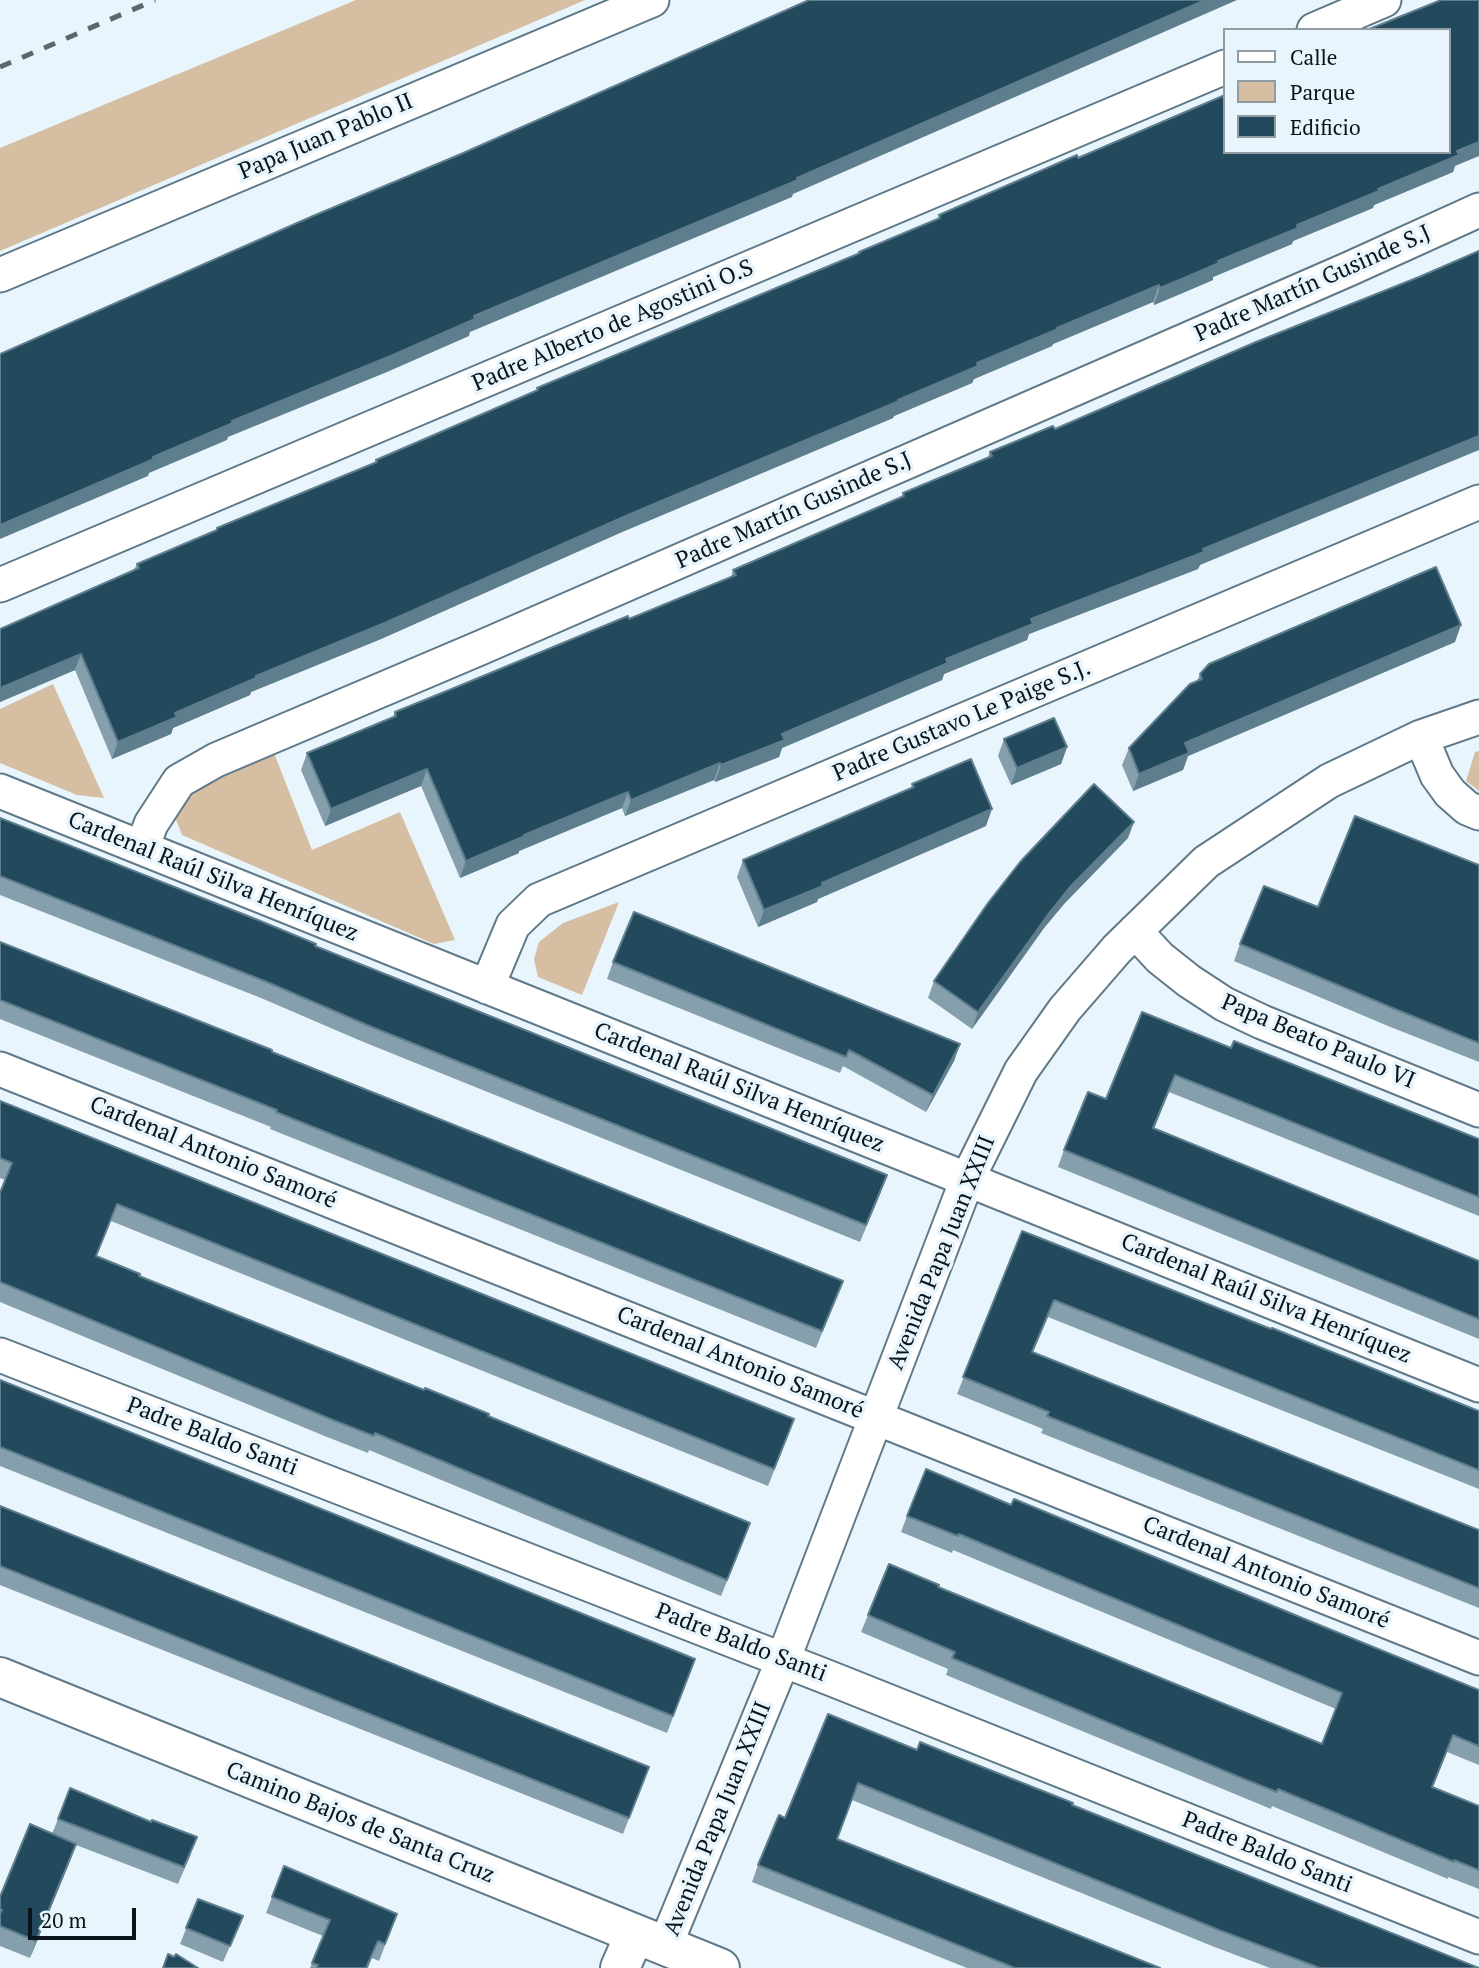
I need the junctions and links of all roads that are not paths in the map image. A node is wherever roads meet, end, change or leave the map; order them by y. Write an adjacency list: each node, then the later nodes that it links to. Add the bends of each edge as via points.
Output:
1 (652, 0): 6 (street, Papa Juan Pablo II)
2 (1384, 0): 3 (street)
3 (1319, 28)
4 (1224, 67): 8 (street, Padre Alberto de Agostini O.S)
5 (1479, 210): 13 (street, Padre Martín Gusinde S.J, via 216,760 179,781 151,824)
6 (0, 275)
7 (1479, 502): 15 (street, Padre Gustavo Le Paige S.J., via 540,900 513,925)
8 (0, 586)
9 (1479, 717): 10 (street, Avenida Papa Juan XXIII)
10 (1421, 737): 12 (street, via 1450,793); 14 (street, Avenida Papa Juan XXIII, via 1289,805 1206,862)
11 (0, 791): 13 (street, Cardenal Raúl Silva Henríquez)
12 (1479, 813)
13 (142, 848): 15 (street, Cardenal Raúl Silva Henríquez)
14 (1135, 931): 17 (street, Papa Beato Paulo VI, via 1160,958 1224,1004); 18 (street, Avenida Papa Juan XXIII, via 1065,1009 1021,1071)
15 (487, 987): 18 (street, Cardenal Raúl Silva Henríquez)
16 (0, 1069): 21 (street, Cardenal Antonio Samoré)
17 (1479, 1110)
18 (967, 1180): 20 (street, Cardenal Raúl Silva Henríquez); 21 (street, Avenida Papa Juan XXIII)
19 (0, 1355): 23 (street, Padre Baldo Santi)
20 (1479, 1385)
21 (877, 1417): 22 (street, Cardenal Antonio Samoré); 23 (street, Avenida Papa Juan XXIII)
22 (1479, 1658)
23 (783, 1660): 25 (street, Padre Baldo Santi); 26 (street, Avenida Papa Juan XXIII)
24 (0, 1677): 26 (street, Camino Bajos de Santa Cruz)
25 (1479, 1937)
26 (671, 1957)

